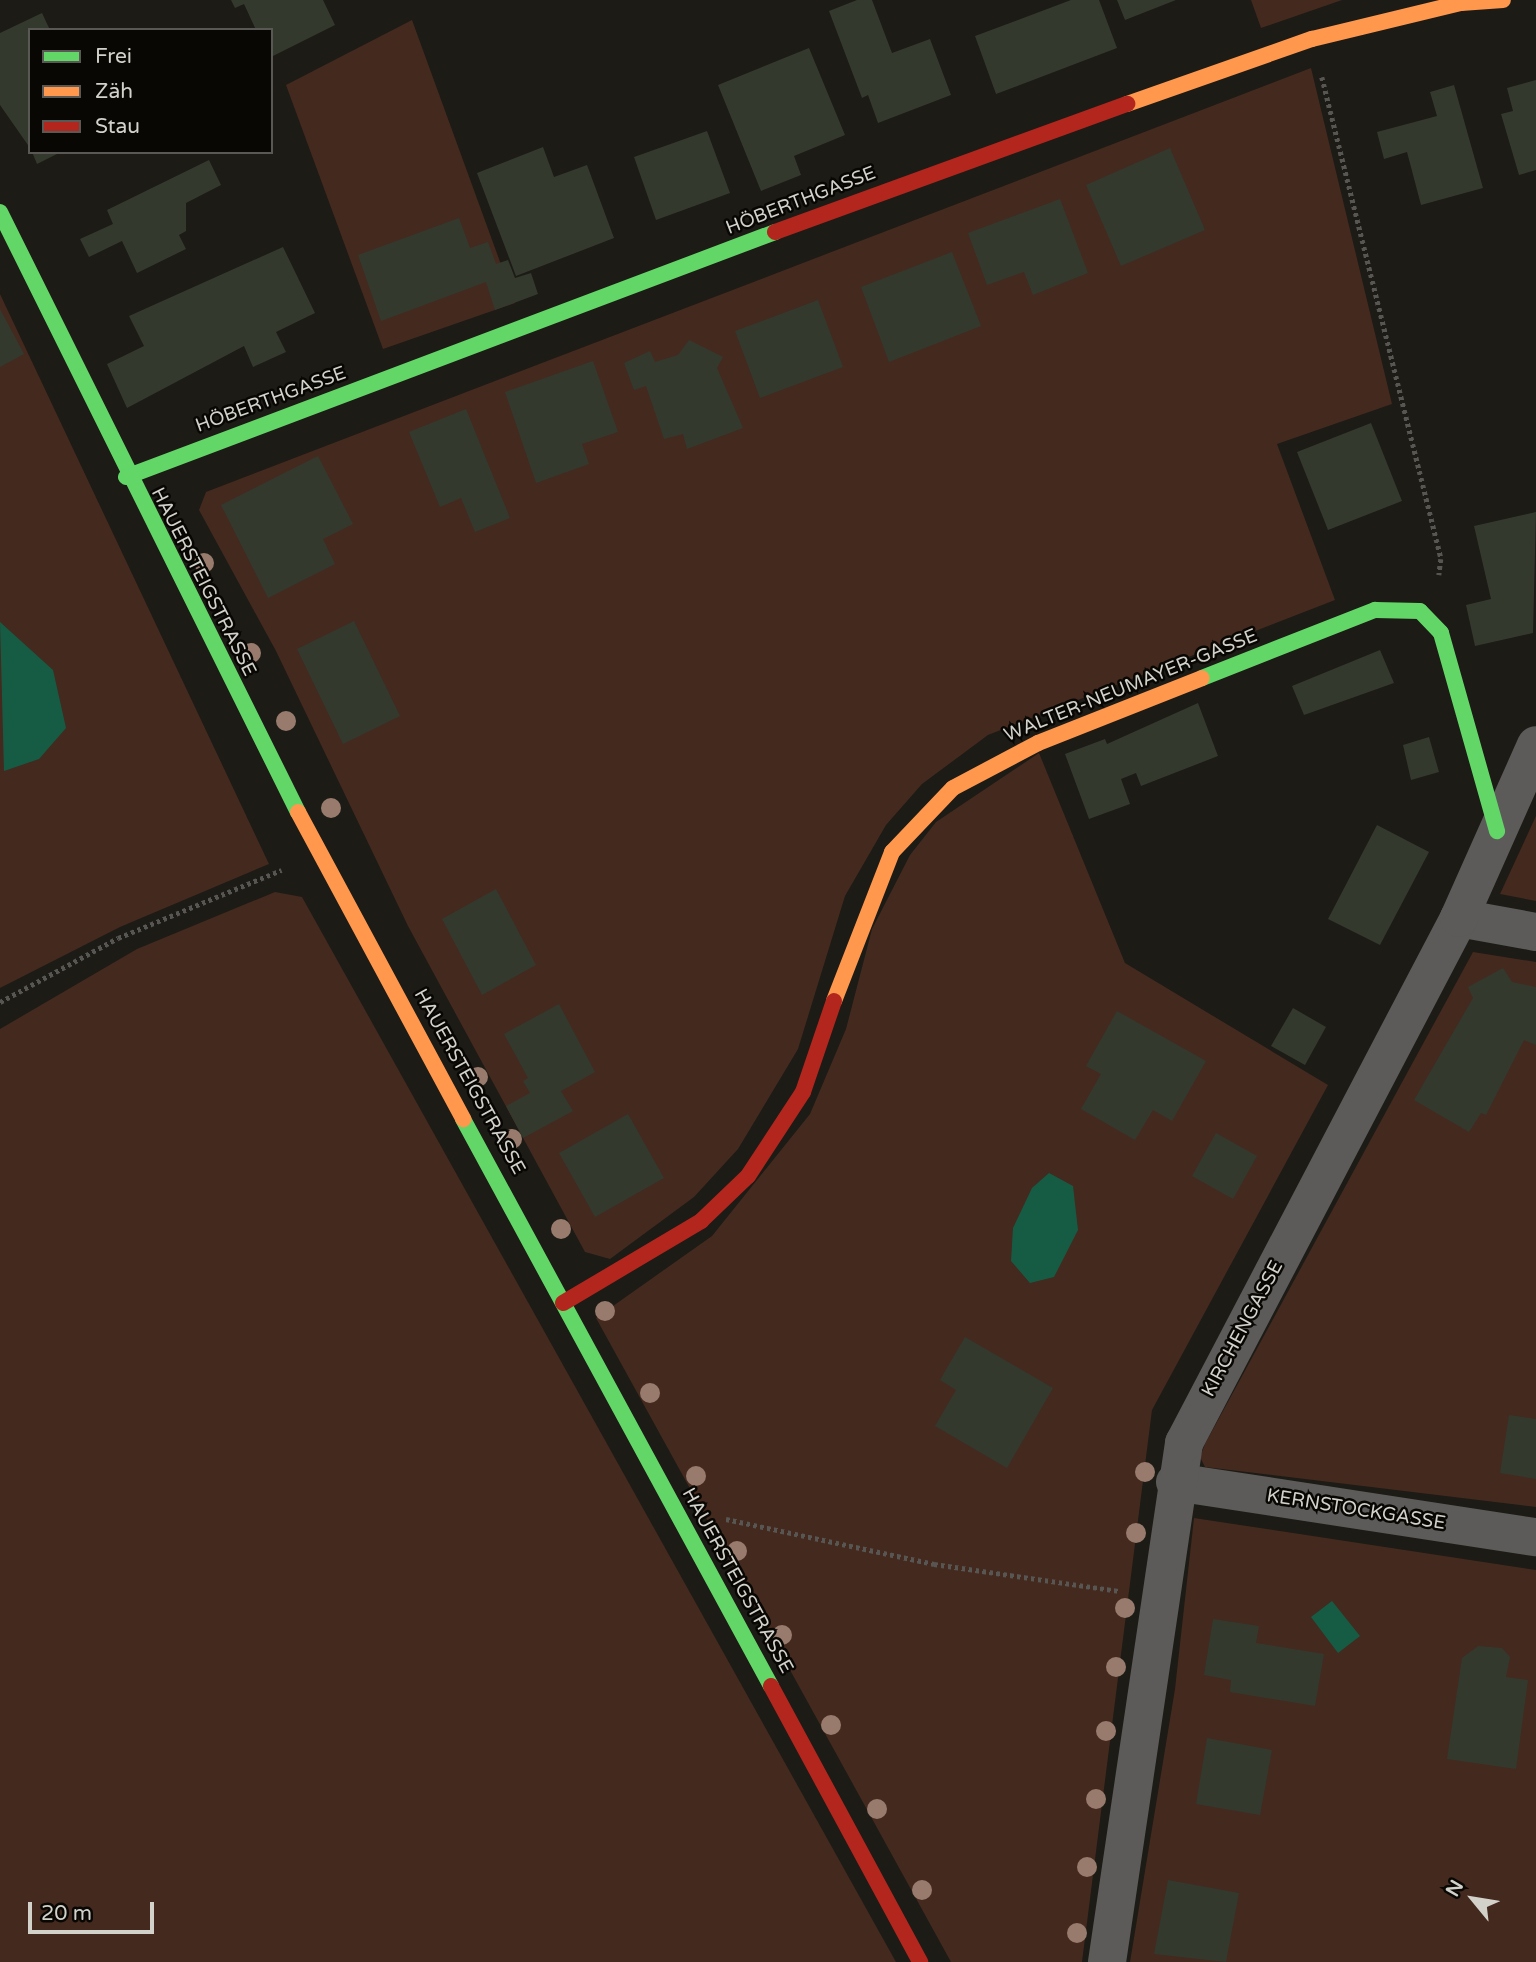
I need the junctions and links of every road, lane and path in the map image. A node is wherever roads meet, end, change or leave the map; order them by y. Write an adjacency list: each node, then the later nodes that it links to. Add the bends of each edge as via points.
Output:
1 (1503, 0): 2 (street, HÖBERTHGASSE, via 1461,3)
2 (1312, 39): 4 (street, HÖBERTHGASSE, via 919,178); 5 (path, via 1441,559)
3 (0, 212): 4 (street, HAUERSTEIGSTRASSE)
4 (125, 477): 8 (street, HAUERSTEIGSTRASSE)
5 (1436, 621): 7 (street); 12 (street, WALTER-NEUMAYER-GASSE, via 1420,611 1375,610 1038,743 953,788 892,852 866,905 803,1092 748,1176 701,1221)
6 (1536, 745): 7 (street, KIRCHENGASSE)
7 (1497, 831): 9 (street, KIRCHENGASSE)
8 (319, 854): 11 (path, via 118,938); 12 (street, HAUERSTEIGSTRASSE)
9 (1459, 918): 10 (street); 13 (street, KIRCHENGASSE, via 1184,1443)
10 (1536, 932)
11 (0, 1002)
12 (563, 1304): 14 (street, HAUERSTEIGSTRASSE)
13 (1175, 1482): 15 (street, KERNSTOCKGASSE); 16 (street, KIRCHENGASSE)
14 (673, 1507): 16 (path, via 934,1564); 17 (street, HAUERSTEIGSTRASSE)
15 (1536, 1537)
16 (1159, 1597): 18 (street, KIRCHENGASSE)
17 (920, 1962)
18 (1107, 1962)

